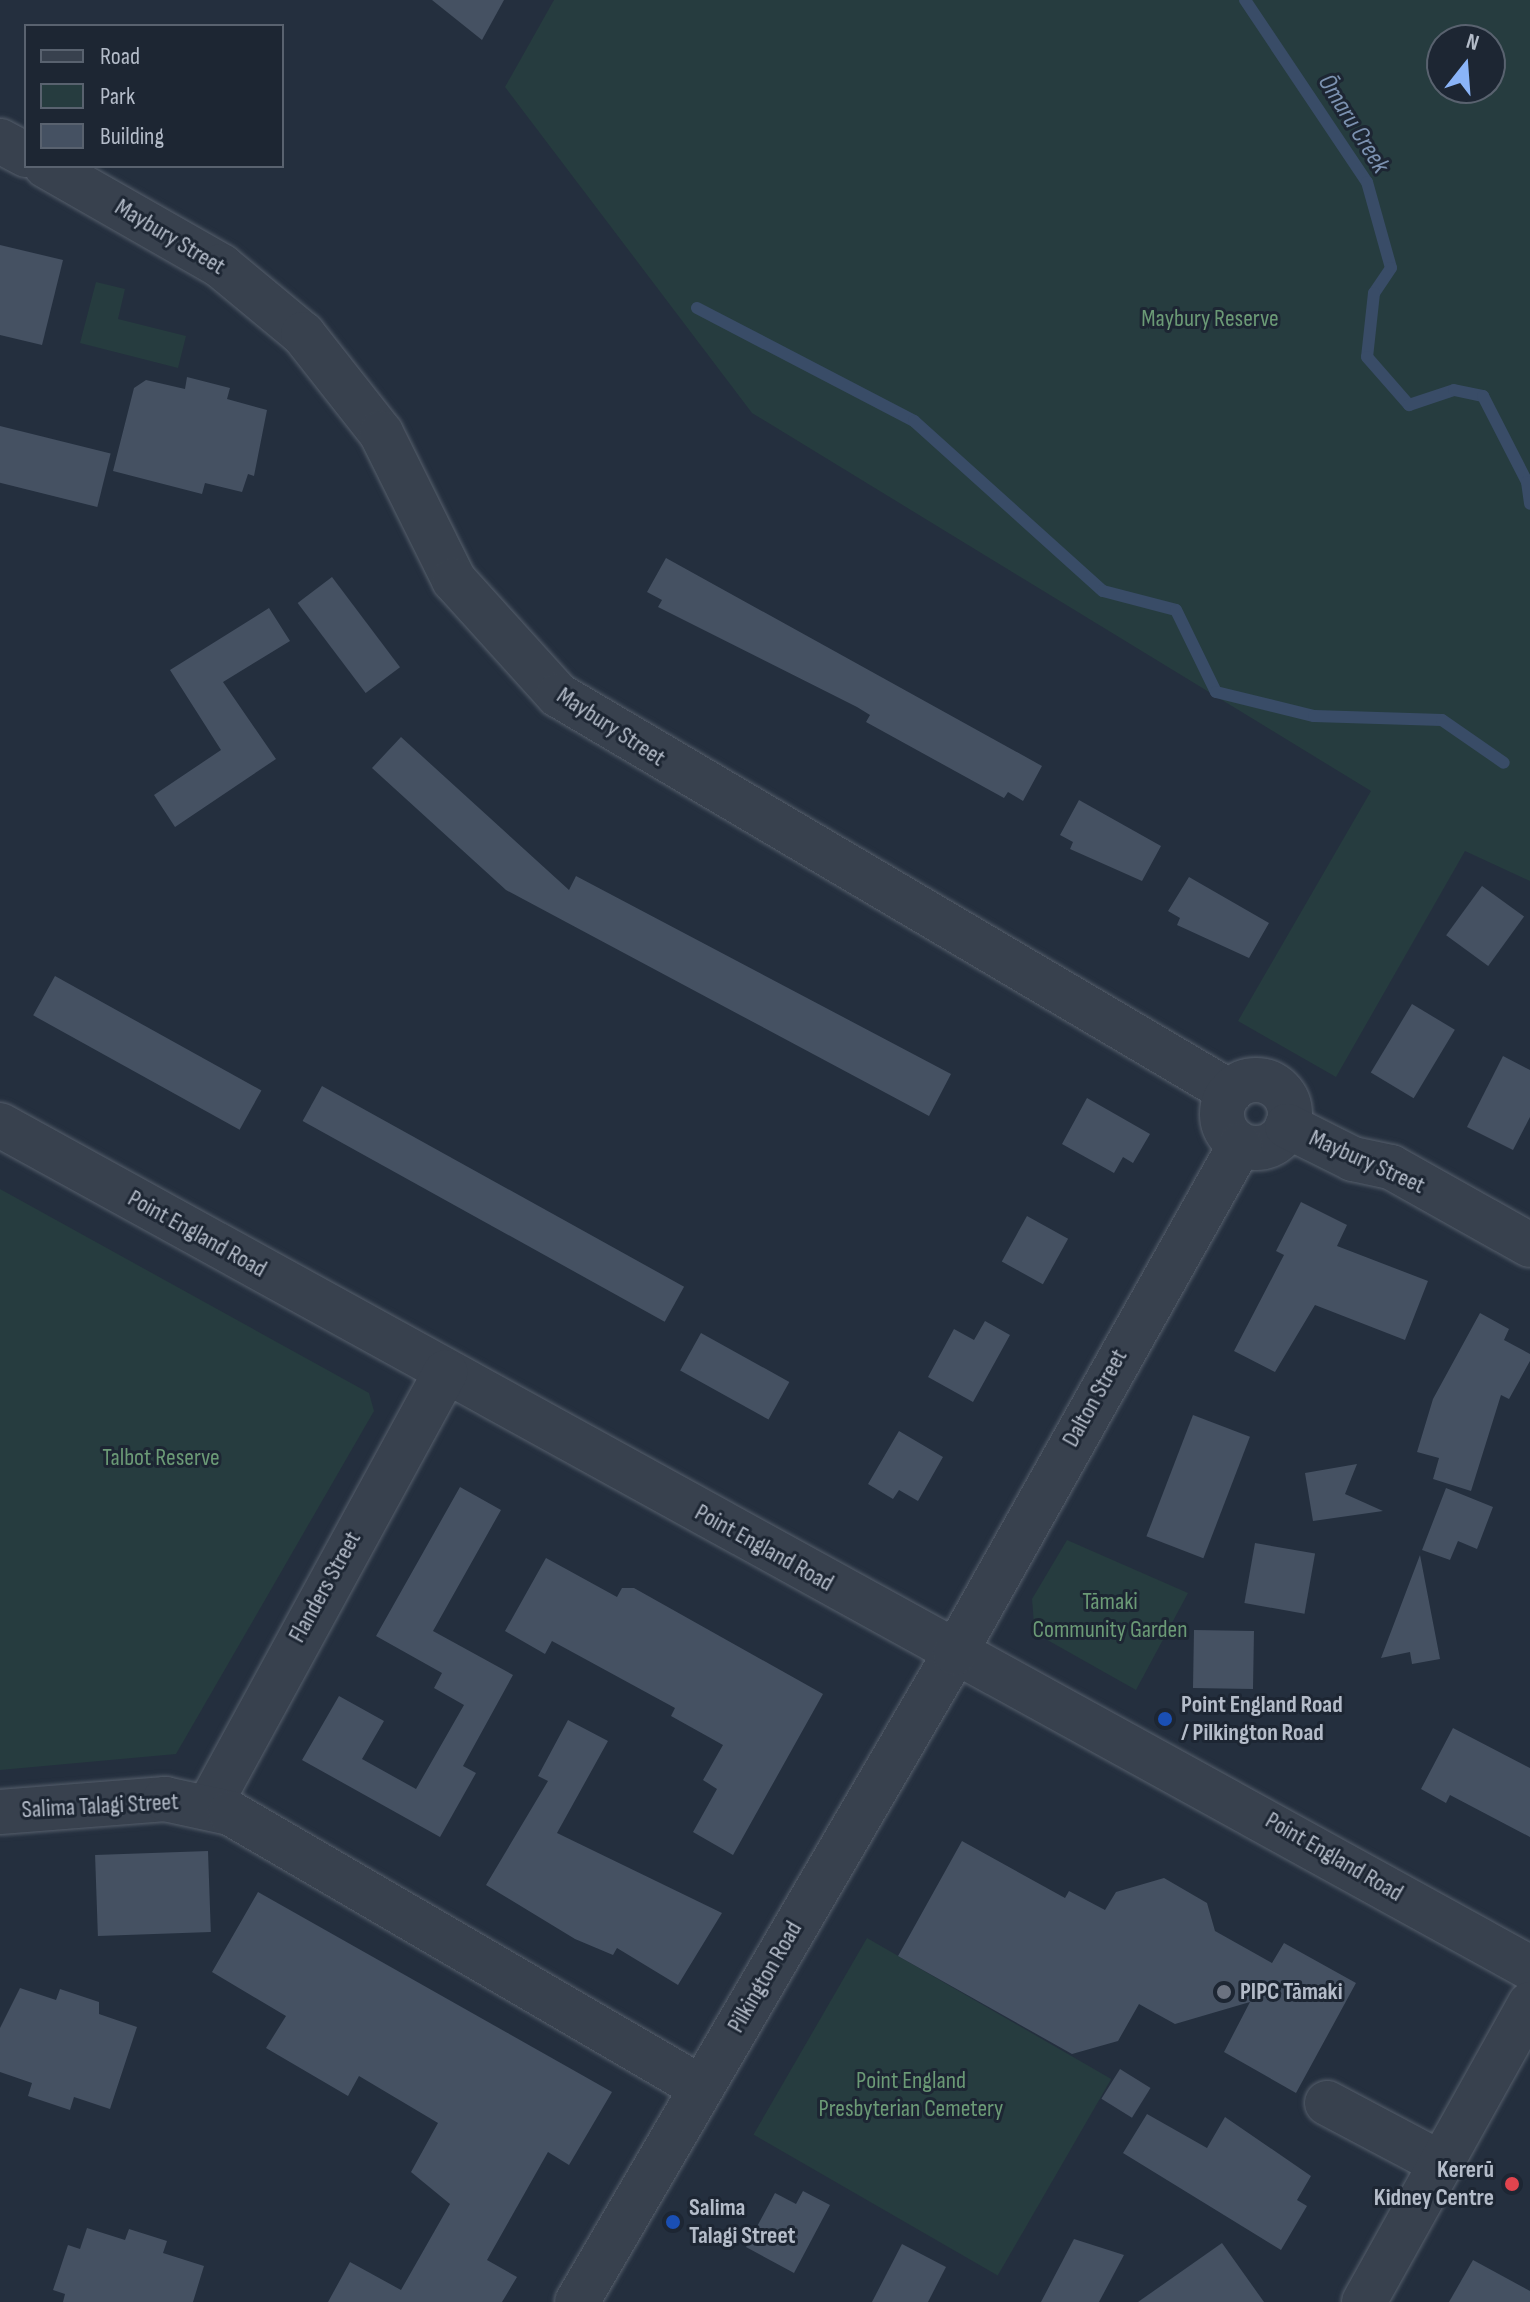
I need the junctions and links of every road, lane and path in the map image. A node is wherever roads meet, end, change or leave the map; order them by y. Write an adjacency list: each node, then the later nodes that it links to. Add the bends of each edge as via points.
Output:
1 (0, 141): 2 (street)
2 (24, 154)
3 (50, 168): 4 (street, Maybury Street, via 221,266 303,334 381,433 454,580 558,695)
4 (1230, 1092): 6 (street, via 1251,1081 1274,1085 1288,1104); 7 (street, via 1223,1120)
5 (0, 1125): 9 (street, Point England Road)
6 (1287, 1126): 7 (street, via 1268,1146); 8 (street, Maybury Street, via 1353,1159 1391,1167)
7 (1240, 1145): 10 (street, Dalton Street)
8 (1530, 1245)
9 (446, 1372): 10 (street, Point England Road); 11 (street, Flanders Street)
10 (955, 1653): 13 (street, Point England Road, via 1176,1767); 15 (street, Pilkington Road)
11 (209, 1806): 12 (street, Salima Talagi Street, via 165,1799); 15 (street, Salima Talagi Street)
12 (0, 1812)
13 (1530, 1968)
14 (1530, 2004): 17 (street)
15 (700, 2087): 18 (street, Pilkington Road)
16 (1327, 2103): 17 (street)
17 (1442, 2164): 19 (street)
18 (577, 2302)
19 (1364, 2302)

